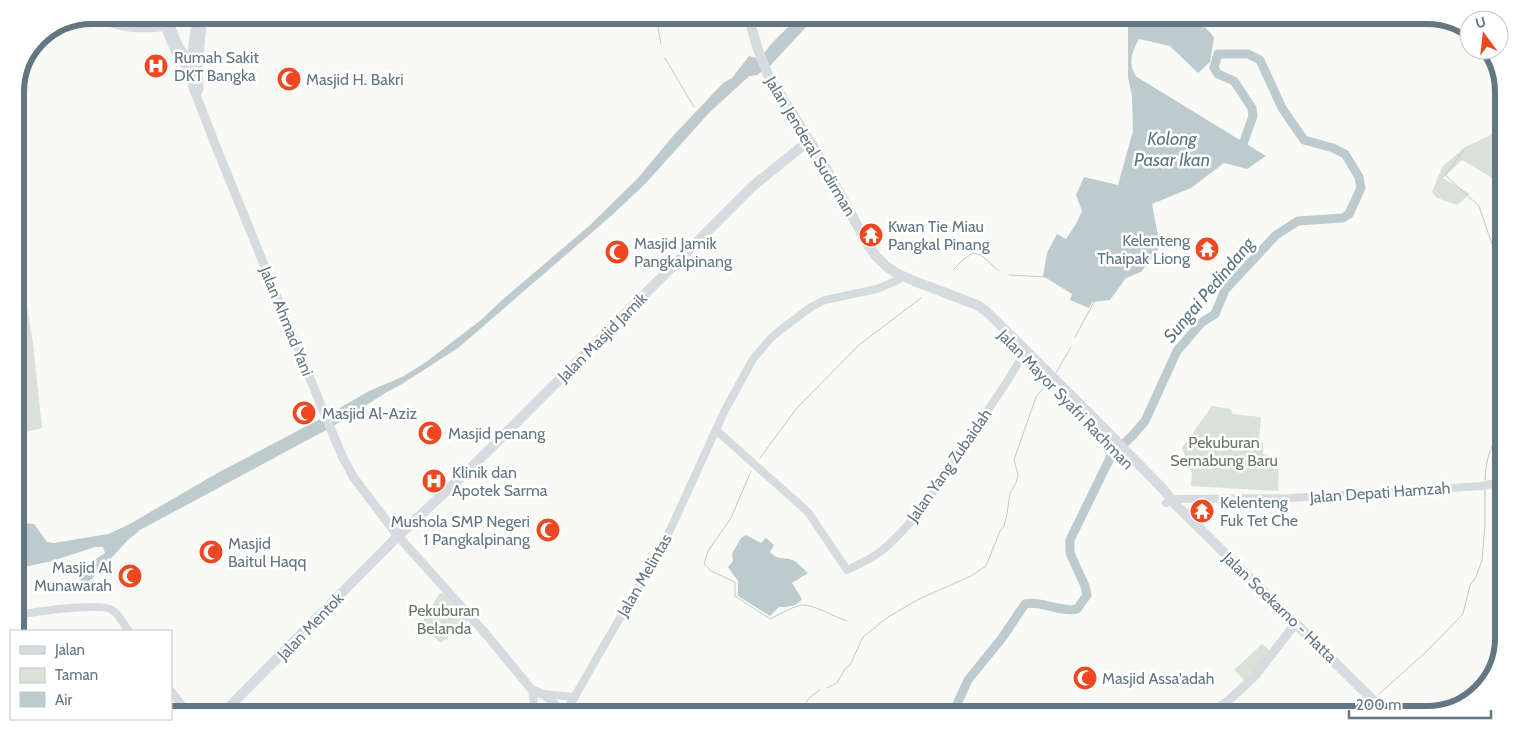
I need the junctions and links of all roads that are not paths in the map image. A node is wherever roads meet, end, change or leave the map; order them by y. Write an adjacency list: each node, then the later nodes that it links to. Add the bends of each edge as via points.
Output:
1 (110, 24): 8 (main road, via 125,28)
2 (164, 24): 8 (main road)
3 (171, 24): 10 (main road)
4 (196, 24): 10 (main road, Jalan Ahmad Yani)
5 (202, 24): 10 (main road, Jalan Ahmad Yani)
6 (745, 24): 9 (highway, Jalan Jenderal Sudirman)
7 (750, 24): 9 (highway, Jalan Jenderal Sudirman)
8 (165, 27): 10 (main road, via 178,57 187,68)
9 (756, 55): 11 (highway, Jalan Jenderal Sudirman, via 763,73)
10 (194, 69): 20 (main road, Jalan Ahmad Yani, via 193,90 342,456 354,478)
11 (807, 142): 12 (highway, Jalan Jenderal Sudirman, via 868,253); 13 (highway, Jalan Jenderal Sudirman, via 879,260 914,282); 20 (highway, Jalan Masjid Jamik, via 754,186 472,467)
12 (898, 280): 14 (highway, Jalan Jenderal Sudirman); 16 (main road, Jalan Melintas, via 877,289 821,301 772,337 753,359)
13 (972, 303): 17 (highway, Jalan Mayor Syafri Rachman, via 992,316)
14 (959, 304): 15 (highway, Jalan Mayor Syafri Rachman, via 986,317)
15 (1023, 355): 16 (main road, Jalan Yang Zubaidah, via 1008,383 917,513 880,552 847,570 808,512); 17 (highway, Jalan Mayor Syafri Rachman)
16 (716, 430): 28 (main road, Jalan Melintas, via 658,552)
17 (1119, 448): 19 (highway, Jalan Mayor Syafri Rachman)
18 (1495, 483): 19 (main road, Jalan Depati Hamzah)
19 (1172, 503): 22 (highway, Jalan Soekarno - Hatta)
20 (398, 536): 24 (main road, Jalan Ahmad Yani); 30 (highway, Jalan Mentok)
21 (24, 615): 23 (main road, via 104,607 112,609)
22 (1294, 625): 25 (highway, Jalan Soekarno - Hatta); 34 (main road, via 1254,677)
23 (128, 630)
24 (532, 690): 27 (main road); 31 (main road)
25 (1360, 690): 35 (highway, Jalan Soekarno - Hatta); 36 (highway, Jalan Soekarno - Hatta)
26 (172, 692): 29 (main road)
27 (544, 694): 28 (main road); 32 (main road)
28 (575, 697): 33 (main road, Jalan Melintas)
29 (183, 706)
30 (231, 706)
31 (533, 706)
32 (556, 706)
33 (569, 706)
34 (1221, 706)
35 (1373, 706)
36 (1378, 706)

